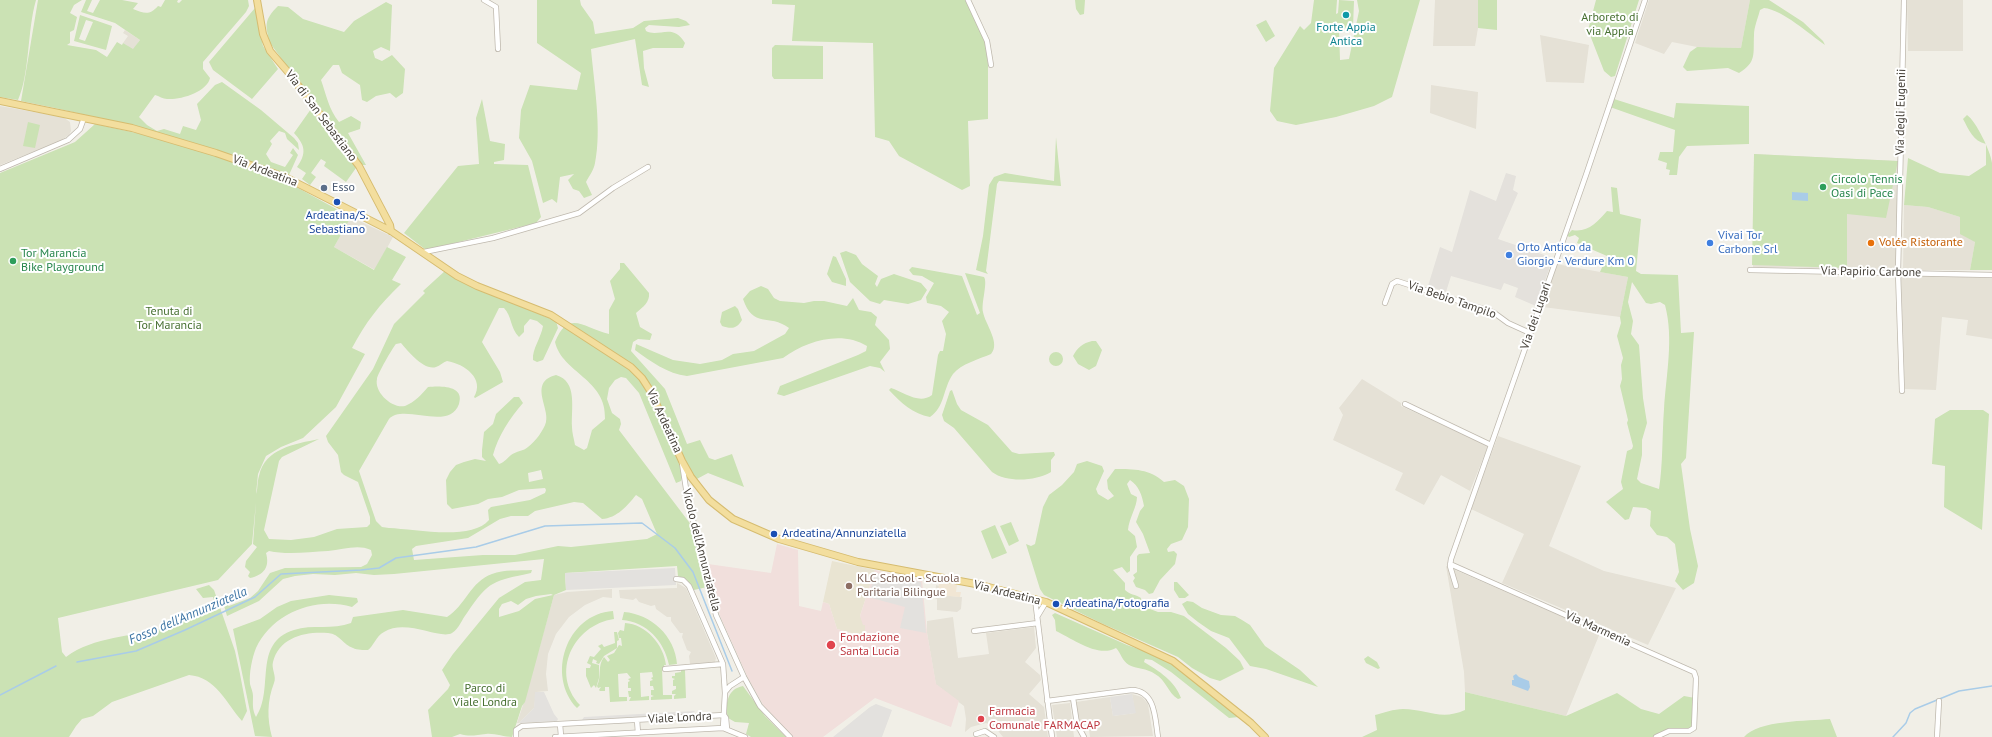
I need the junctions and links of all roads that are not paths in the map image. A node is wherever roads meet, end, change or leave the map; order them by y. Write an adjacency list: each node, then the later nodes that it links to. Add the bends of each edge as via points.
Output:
1 (257, 0): 12 (main road, Via di San Sebastiano, via 266,45 359,166)
2 (484, 0): 6 (street, via 496,7)
3 (968, 0): 7 (street, via 987,41)
4 (1645, 0): 18 (street, Via dei Lugari)
5 (1904, 0): 15 (street, Via degli Eugenii)
6 (498, 49)
7 (991, 65)
8 (0, 101): 9 (main road, Via Ardeatina)
9 (84, 118): 11 (street, via 80,129 68,140); 12 (main road, Via Ardeatina, via 132,128 271,171)
10 (648, 167): 13 (street, via 612,188 579,213 493,238)
11 (0, 169)
12 (391, 231): 13 (main road, Via Ardeatina)
13 (424, 252): 22 (main road, Via Ardeatina, via 457,276 477,286 551,315 631,367 651,392)
14 (1750, 270): 15 (street, Via Papirio Carbone)
15 (1898, 272): 16 (street, Via Papirio Carbone); 19 (street, Via degli Eugenii)
16 (1992, 275)
17 (1385, 303): 18 (street, Via Bebio Tampilo, via 1393,282 1397,281 1493,312)
18 (1530, 333): 21 (street, Via dei Lugari)
19 (1902, 391)
20 (1404, 404): 21 (street)
21 (1491, 445): 23 (street, Via dei Lugari)
22 (682, 461): 26 (main road, Via Ardeatina, via 700,490 726,514 780,539 858,562 981,585); 33 (street, Vicolo dell'Annunziatella, via 686,496 713,606)
23 (1450, 564): 25 (street); 55 (street, Via Marmenia, via 1692,671 1696,676 1694,728 1689,732 1671,731)
24 (676, 579): 31 (street, via 683,580 689,586)
25 (1456, 586)
26 (1035, 599): 27 (main road, Via Ardeatina); 28 (street)
27 (1046, 602): 28 (street); 54 (main road, Via Ardeatina, via 1167,657)
28 (1037, 617): 29 (street)
29 (1038, 623): 30 (street); 36 (street)
30 (974, 631)
31 (723, 664): 32 (street); 34 (street)
32 (665, 669)
33 (744, 677): 34 (street, via 730,686); 49 (street, Vicolo dell'Annunziatella, via 765,712)
34 (725, 693): 38 (street)
35 (1072, 698): 36 (street); 52 (street, via 1076,724); 53 (street, via 1132,690 1142,692 1153,706)
36 (1047, 701): 51 (street)
37 (1939, 701): 56 (street)
38 (724, 715): 39 (street, Viale Londra); 41 (street)
39 (637, 720): 40 (street, Viale Londra); 42 (street, Viale Londra)
40 (560, 724): 45 (street); 46 (street, Viale Londra, via 519,727 515,731)
41 (725, 729): 42 (street, Viale Londra); 48 (street)
42 (638, 733): 44 (street, Viale Londra)
43 (976, 734): 50 (street, via 985,731)
44 (622, 735): 45 (street, Viale Londra)
45 (561, 736): 47 (street, Viale Londra)
46 (516, 737)
47 (555, 737)
48 (745, 737)
49 (790, 737)
50 (994, 737)
51 (1052, 737)
52 (1084, 737)
53 (1158, 737)
54 (1265, 737)
55 (1656, 737)
56 (1938, 737)

